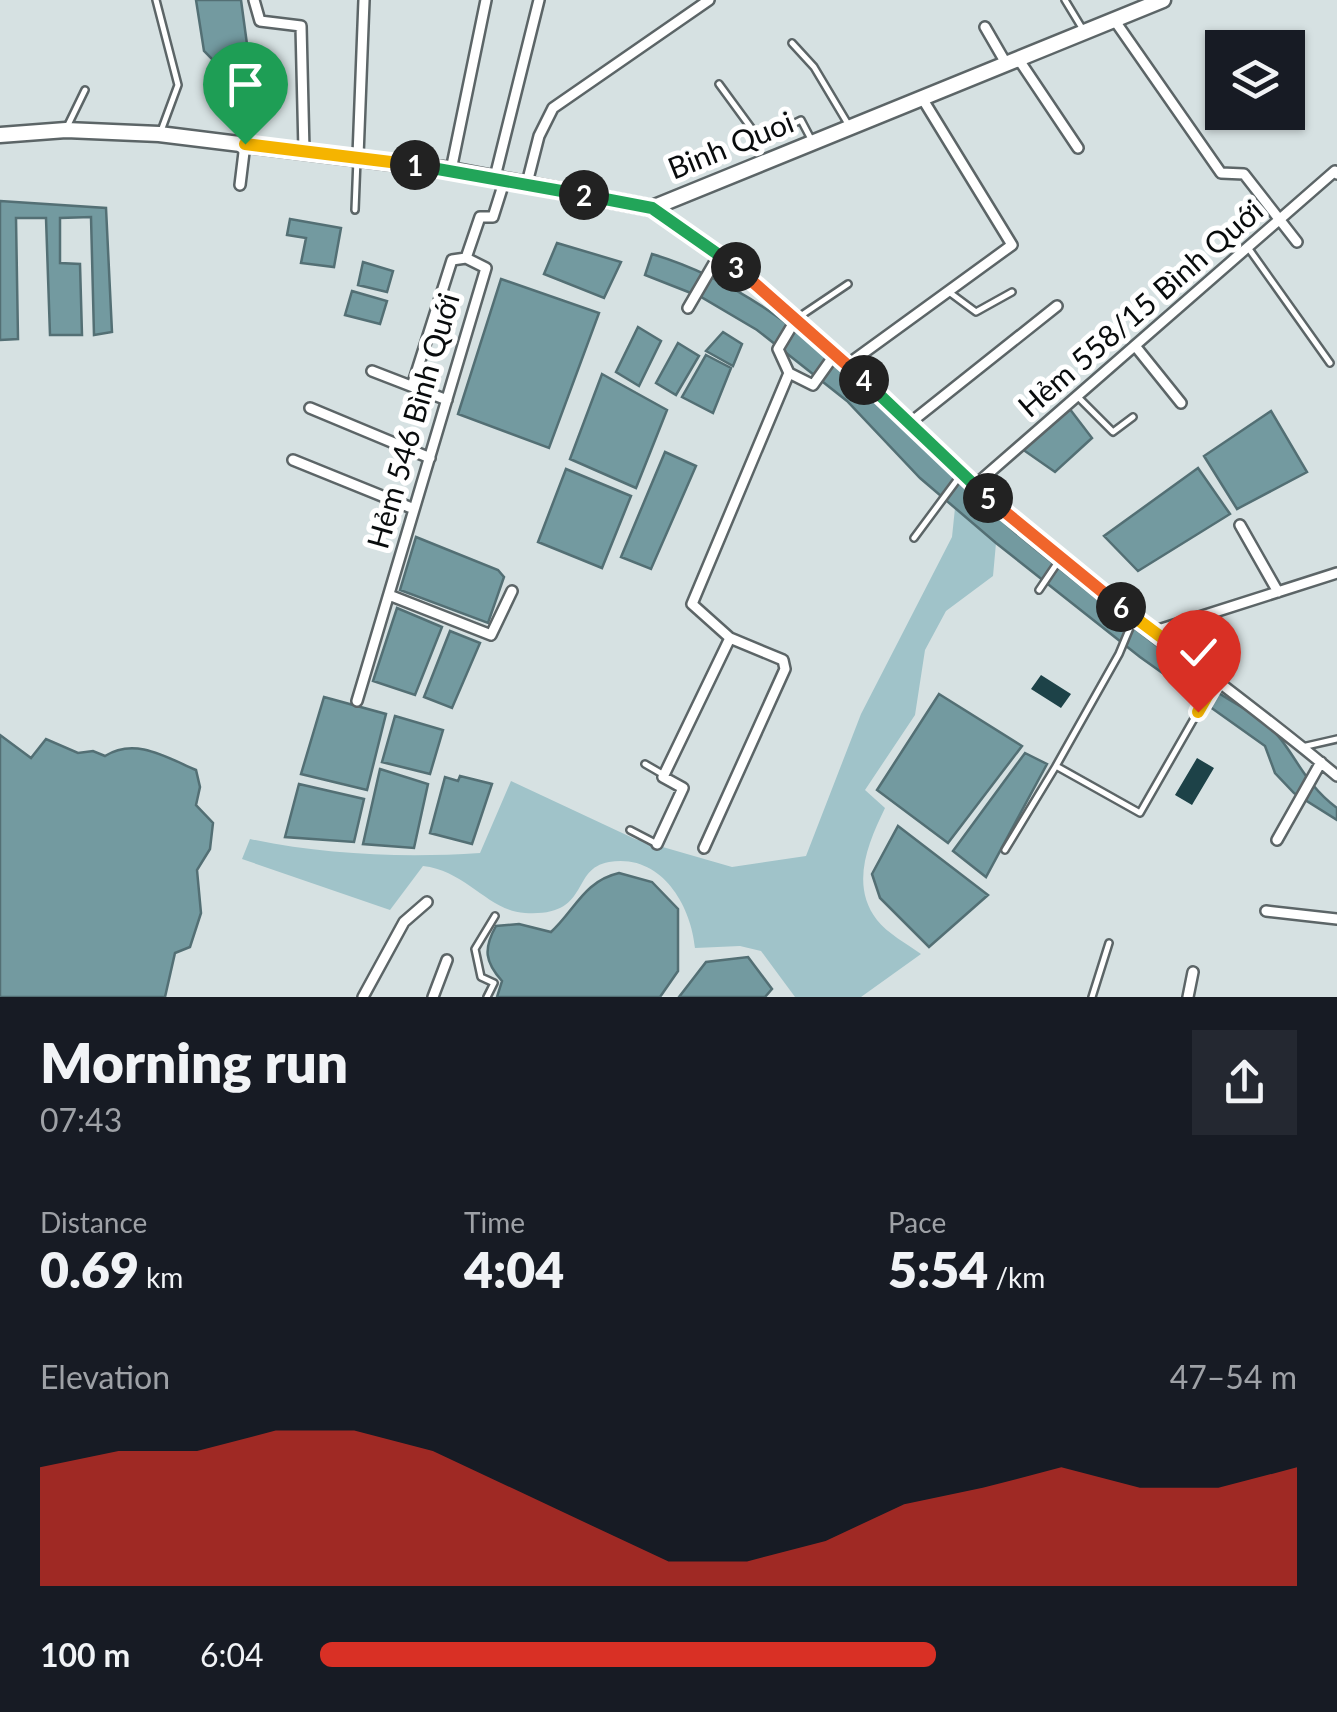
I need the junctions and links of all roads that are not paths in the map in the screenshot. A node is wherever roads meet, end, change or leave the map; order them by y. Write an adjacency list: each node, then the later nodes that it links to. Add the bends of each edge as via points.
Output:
1 (156, 0): 19 (lane, via 178,85)
2 (254, 0): 24 (street, via 260,22 301,26)
3 (364, 0): 25 (street)
4 (486, 0): 26 (street)
5 (538, 0): 28 (street, Hẻm 546 Bình Quới)
6 (709, 0): 29 (street, via 553,108)
7 (1065, 0): 11 (lane)
8 (1163, 0): 9 (main road, Binh Quoi)
9 (1115, 20): 11 (main road, Binh Quoi); 33 (street, via 1222,173 1244,174)
10 (985, 27): 13 (street)
11 (1084, 31): 13 (main road, Binh Quoi)
12 (792, 43): 17 (lane)
13 (1013, 63): 16 (main road, Binh Quoi); 23 (street)
14 (719, 84): 21 (lane, via 760,140 801,120)
15 (85, 90): 18 (lane)
16 (922, 98): 17 (main road, Binh Quoi); 39 (street, via 1012,244)
17 (850, 127): 21 (main road, Binh Quoi)
18 (66, 130): 19 (main road, Binh Quoi); 20 (main road, Binh Quoi)
19 (160, 134): 22 (main road, Binh Quoi)
20 (0, 136)
21 (812, 142): 31 (main road, Binh Quoi)
22 (245, 144): 24 (main road, Binh Quoi); 30 (street)
23 (1078, 148)
24 (304, 151): 25 (main road, Binh Quoi)
25 (357, 162): 26 (main road, Binh Quoi); 32 (lane)
26 (450, 170): 28 (main road, Binh Quoi)
27 (1337, 174): 33 (street, Hẻm 558/15 Bình Quới)
28 (500, 178): 29 (main road, Binh Quoi); 37 (street, Hẻm 546 Bình Quới, via 494,217 480,217)
29 (527, 183): 31 (main road, Binh Quoi)
30 (240, 185)
31 (652, 208): 36 (street)
32 (355, 210)
33 (1282, 221): 34 (street); 35 (street, Hẻm 558/15 Bình Quới)
34 (1297, 242)
35 (1249, 249): 44 (street, Hẻm 558/15 Bình Quới); 46 (lane)
36 (720, 253): 41 (street); 43 (street)
37 (466, 258): 50 (street, via 452,260); 52 (street, Hẻm 546 Bình Quới, via 486,268)
38 (848, 284): 43 (lane)
39 (950, 292): 40 (lane, via 971,312); 47 (street)
40 (1012, 292)
41 (691, 303)
42 (1057, 306): 56 (street)
43 (795, 321): 45 (street); 49 (street, via 778,353)
44 (1136, 347): 51 (street, Hẻm 558/15 Bình Quới); 53 (street)
45 (833, 356): 47 (street); 49 (street, via 813,385)
46 (1330, 364)
47 (848, 365): 56 (street)
48 (372, 370): 50 (street)
49 (789, 372): 72 (street, via 689,608)
50 (412, 386): 52 (street)
51 (1078, 397): 55 (lane, via 1113,432); 60 (street, Hẻm 558/15 Bình Quới)
52 (447, 400): 57 (street, Hẻm 546 Bình Quới)
53 (1181, 403)
54 (310, 408): 57 (street)
55 (1133, 417)
56 (910, 423): 59 (street)
57 (430, 458): 61 (street, Hẻm 546 Bình Quới)
58 (293, 460): 61 (street)
59 (960, 475): 60 (street); 63 (lane)
60 (974, 486): 64 (street)
61 (414, 509): 69 (street, Hẻm 546 Bình Quới)
62 (1240, 525): 68 (street)
63 (914, 538)
64 (1061, 558): 66 (lane); 70 (street)
65 (1337, 574): 68 (street)
66 (1039, 590)
67 (512, 591): 69 (street, via 491,635)
68 (1278, 592): 71 (street)
69 (389, 595): 74 (street, Hẻm 546 Bình Quới)
70 (1134, 618): 71 (street); 79 (lane)
71 (1152, 632): 73 (street)
72 (730, 638): 80 (street); 85 (street, via 783,660 785,669)
73 (1216, 682): 76 (street); 79 (lane, via 1140,813)
74 (358, 701)
75 (1337, 740): 76 (lane)
76 (1302, 746): 77 (street)
77 (1321, 762): 81 (street); 83 (street)
78 (645, 764): 80 (lane)
79 (1056, 766): 86 (lane)
80 (664, 775): 84 (street, via 683,788)
81 (1337, 776)
82 (630, 830): 84 (lane)
83 (1277, 840)
84 (657, 844)
85 (704, 848)
86 (1005, 850)
87 (426, 902): 94 (street, via 404,922)
88 (1266, 911): 90 (street)
89 (495, 916): 96 (lane, via 475,949 481,977 494,983)
90 (1337, 919)
91 (1109, 943): 97 (lane)
92 (447, 960): 95 (street)
93 (1193, 972): 98 (street)
94 (364, 997)
95 (433, 997)
96 (487, 997)
97 (1092, 997)
98 (1188, 997)

